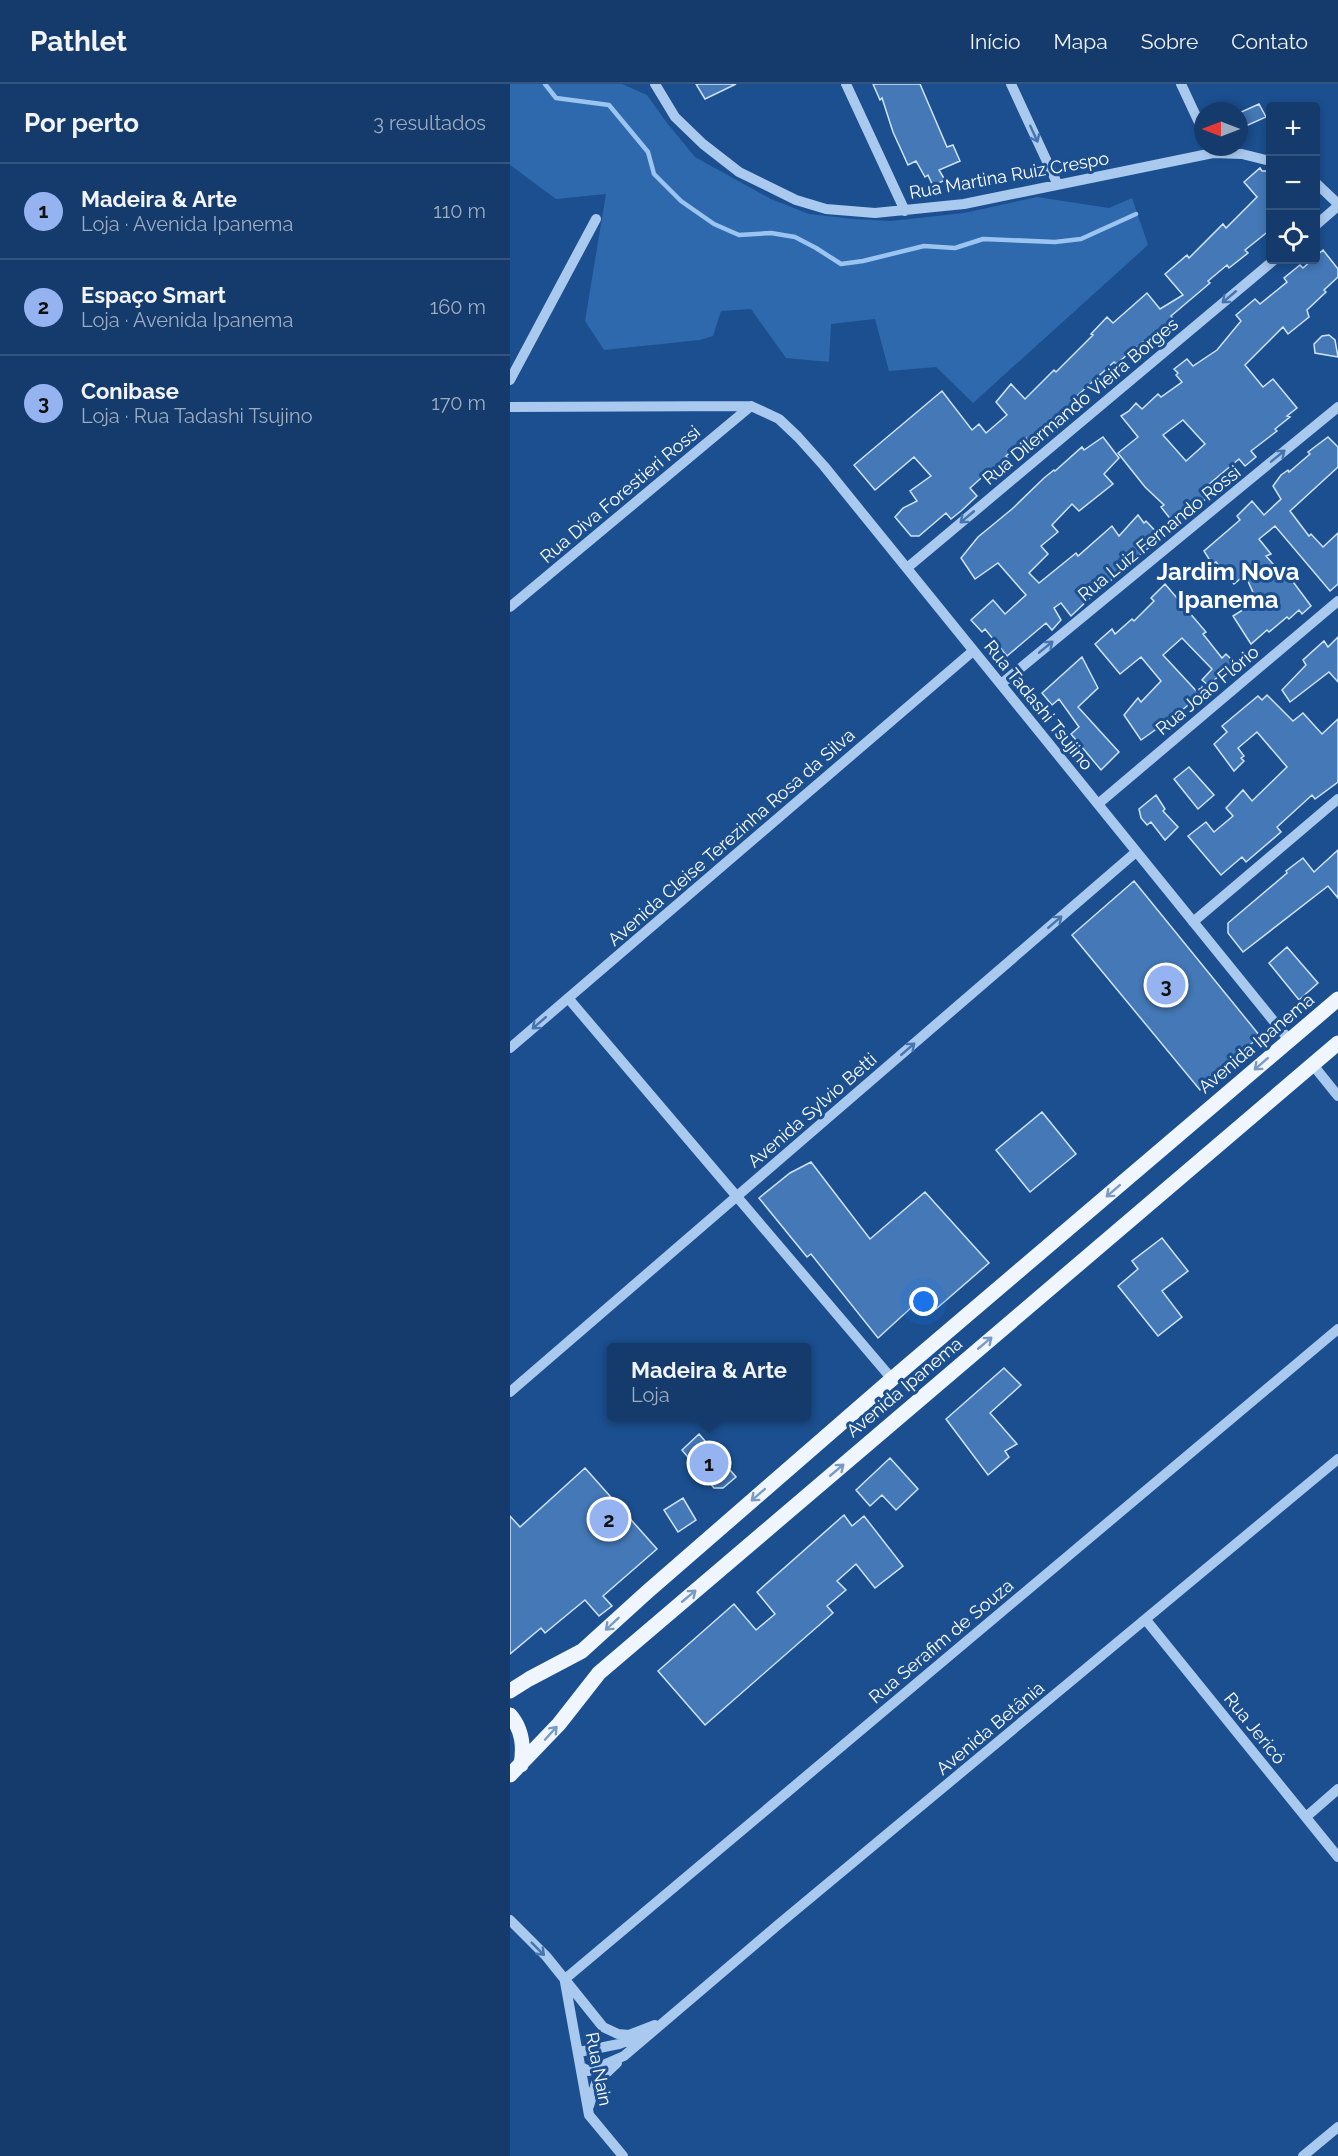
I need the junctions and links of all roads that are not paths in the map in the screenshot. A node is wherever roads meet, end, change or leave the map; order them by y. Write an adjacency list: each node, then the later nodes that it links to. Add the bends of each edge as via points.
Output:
1 (654, 84): 12 (street, Rua Martina Ruiz Crespo, via 675,117 703,144 748,177 796,200 826,209)
2 (846, 84): 12 (street)
3 (1011, 84): 9 (street, one-way to 9)
4 (1181, 84): 5 (street)
5 (1194, 111)
6 (1194, 154): 9 (street, Rua Martina Ruiz Crespo)
7 (1248, 156): 8 (street, Rua Martina Ruiz Crespo)
8 (1266, 160)
9 (1057, 183): 12 (street, Rua Martina Ruiz Crespo, via 964,204)
10 (1320, 187): 11 (street)
11 (1338, 205): 14 (street)
12 (905, 211)
13 (596, 219): 16 (street)
14 (1320, 221)
15 (1269, 264): 20 (street, Rua Dilermando Vieira Borges, one-way to 20)
16 (510, 380)
17 (751, 406): 18 (street); 20 (street, Rua Tadashi Tsujino, via 779,419 798,437); 22 (street, Rua Diva Forestieri Rossi)
18 (510, 407)
19 (1338, 407): 24 (street, Rua Luiz Fernando Rossi, one-way to 19)
20 (907, 568): 23 (street, Rua Tadashi Tsujino)
21 (1338, 601): 26 (street, Rua João Flório)
22 (510, 607)
23 (973, 651): 24 (street, Rua Tadashi Tsujino); 29 (street, Avenida Cleise Terezinha Rosa da Silva)
24 (1001, 684): 26 (street, Rua Tadashi Tsujino)
25 (1338, 799): 28 (street)
26 (1098, 804): 27 (street, Rua Tadashi Tsujino)
27 (1136, 852): 28 (street, Rua Tadashi Tsujino); 36 (street, Avenida Sylvio Betti, one-way to 27)
28 (1193, 922): 31 (street, Rua Tadashi Tsujino)
29 (568, 998): 33 (street, Avenida Cleise Terezinha Rosa da Silva, one-way to 33); 36 (street)
30 (1338, 999): 31 (main road, Avenida Ipanema)
31 (1289, 1040): 38 (main road, Avenida Ipanema, one-way to 38)
32 (1338, 1043): 34 (main road, Avenida Ipanema)
33 (510, 1048)
34 (1313, 1065): 35 (street); 44 (main road, Avenida Ipanema, one-way to 34, via 559,1724 599,1673)
35 (1338, 1096)
36 (736, 1197): 38 (street); 39 (street, Avenida Sylvio Betti)
37 (1338, 1329): 49 (street, Rua Serafim de Souza)
38 (892, 1380): 42 (main road, Avenida Ipanema, one-way to 42, via 582,1652)
39 (510, 1392)
40 (1338, 1459): 41 (street, Avenida Betânia)
41 (1146, 1620): 46 (street, Rua Jericó); 50 (street, Avenida Betânia)
42 (510, 1691)
43 (510, 1715): 44 (main road, via 519,1728 524,1748)
44 (515, 1770)
45 (1338, 1789): 46 (street)
46 (1306, 1816): 47 (street, Rua Jericó)
47 (1338, 1857)
48 (510, 1920): 49 (street, Rua Nain, one-way to 49)
49 (565, 1978): 50 (street, Rua Nain, via 603,2026 618,2034 629,2036); 51 (street, Rua Nain)
50 (664, 2022): 51 (street, Avenida Betânia, via 632,2041); 52 (street, Avenida Betânia)
51 (579, 2052): 53 (street, Rua Nain)
52 (625, 2055): 53 (street, Avenida Betânia, via 589,2071); 54 (street, Avenida Betânia, via 596,2083)
53 (580, 2067): 54 (street, Rua Nain)
54 (589, 2115): 56 (street, Rua Nain)
55 (1338, 2127): 57 (street)
56 (623, 2156)
57 (1303, 2156)

